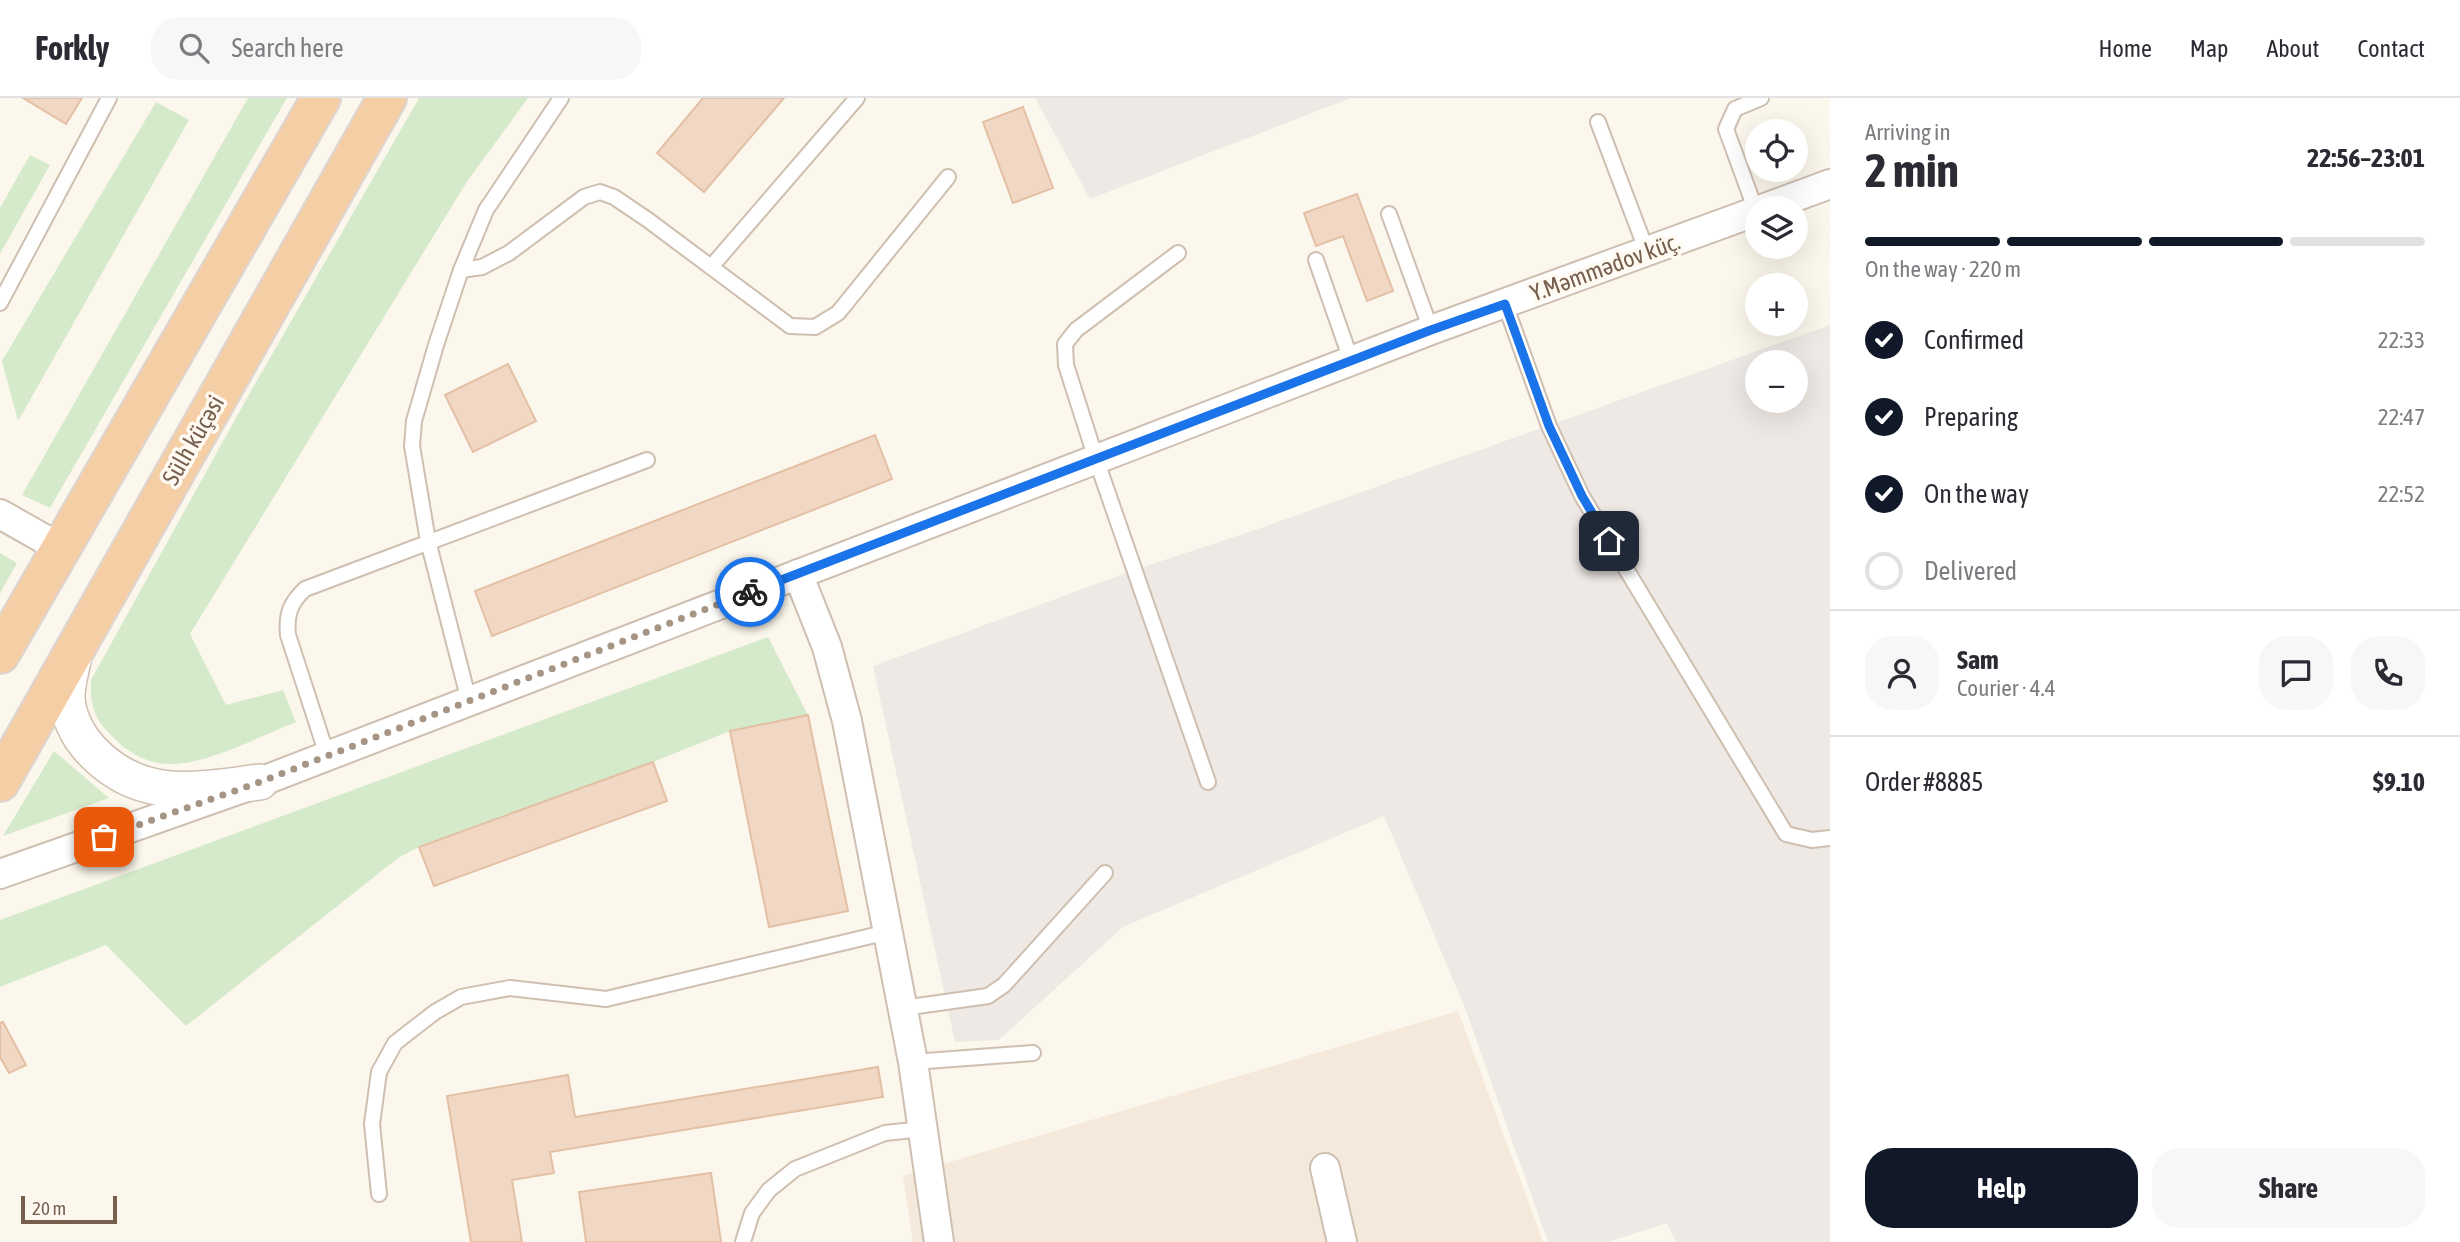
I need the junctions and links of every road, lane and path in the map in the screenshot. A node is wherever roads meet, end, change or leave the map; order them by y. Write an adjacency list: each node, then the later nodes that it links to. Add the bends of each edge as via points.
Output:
1 (108, 98): 19 (lane)
2 (321, 98): 27 (highway)
3 (387, 98): 29 (highway, Sülh küçəsi)
4 (561, 98): 18 (lane, via 486,210)
5 (857, 98): 17 (lane)
6 (1761, 98): 10 (lane, via 1735,108 1726,129)
7 (1598, 122): 14 (lane)
8 (948, 177): 17 (lane, via 838,313 815,327 790,326)
9 (1830, 184): 11 (street)
10 (1751, 196)
11 (1798, 196)
12 (1389, 214): 21 (lane)
13 (1745, 215): 14 (street, Y.Məmmədov küç.)
14 (1647, 251): 20 (street, Y.Məmmədov küç.)
15 (1178, 253): 23 (lane, via 1076,330 1065,344 1066,365)
16 (1316, 260): 22 (lane)
17 (711, 267): 18 (lane, via 614,197 600,192 584,197 509,253 482,267)
18 (461, 270): 26 (lane, via 414,421 412,446)
19 (0, 303)
20 (1505, 304): 21 (street, Y.Məmmədov küç.); 36 (lane, via 1549,426 1582,496 1786,834 1812,840)
21 (1431, 330): 22 (street, Y.Məmmədov küç.)
22 (1351, 360): 23 (street, Y.Məmmədov küç.)
23 (1096, 458): 28 (street, Y.Məmmədov küç.); 35 (lane)
24 (647, 460): 26 (lane)
25 (0, 514): 27 (street)
26 (428, 541): 31 (lane); 32 (lane, via 305,589 292,601 288,635)
27 (60, 548): 30 (highway)
28 (797, 574): 31 (street, Y.Məmmədov küç.); 39 (street, via 836,676)
29 (75, 646): 33 (highway, Sülh küçəsi); 34 (street, via 67,697 84,742 102,762 157,789 191,791)
30 (0, 654)
31 (469, 701): 32 (street, Y.Məmmədov küç.)
32 (327, 755): 34 (street, Y.Məmmədov küç.)
33 (0, 782)
34 (260, 782): 38 (street, Y.Məmmədov küç.)
35 (1208, 782)
36 (1830, 838)
37 (1105, 873): 40 (lane, via 1004,985 988,996)
38 (0, 874)
39 (888, 932): 40 (street); 45 (lane, via 606,999 510,988 461,997 395,1043 379,1072 372,1124)
40 (903, 1008): 42 (street)
41 (1033, 1053): 42 (lane)
42 (913, 1062): 43 (street)
43 (923, 1129): 46 (lane, via 885,1133 795,1168 769,1190 752,1213); 47 (street)
44 (1325, 1168): 48 (street)
45 (379, 1194)
46 (743, 1242)
47 (939, 1242)
48 (1342, 1242)

